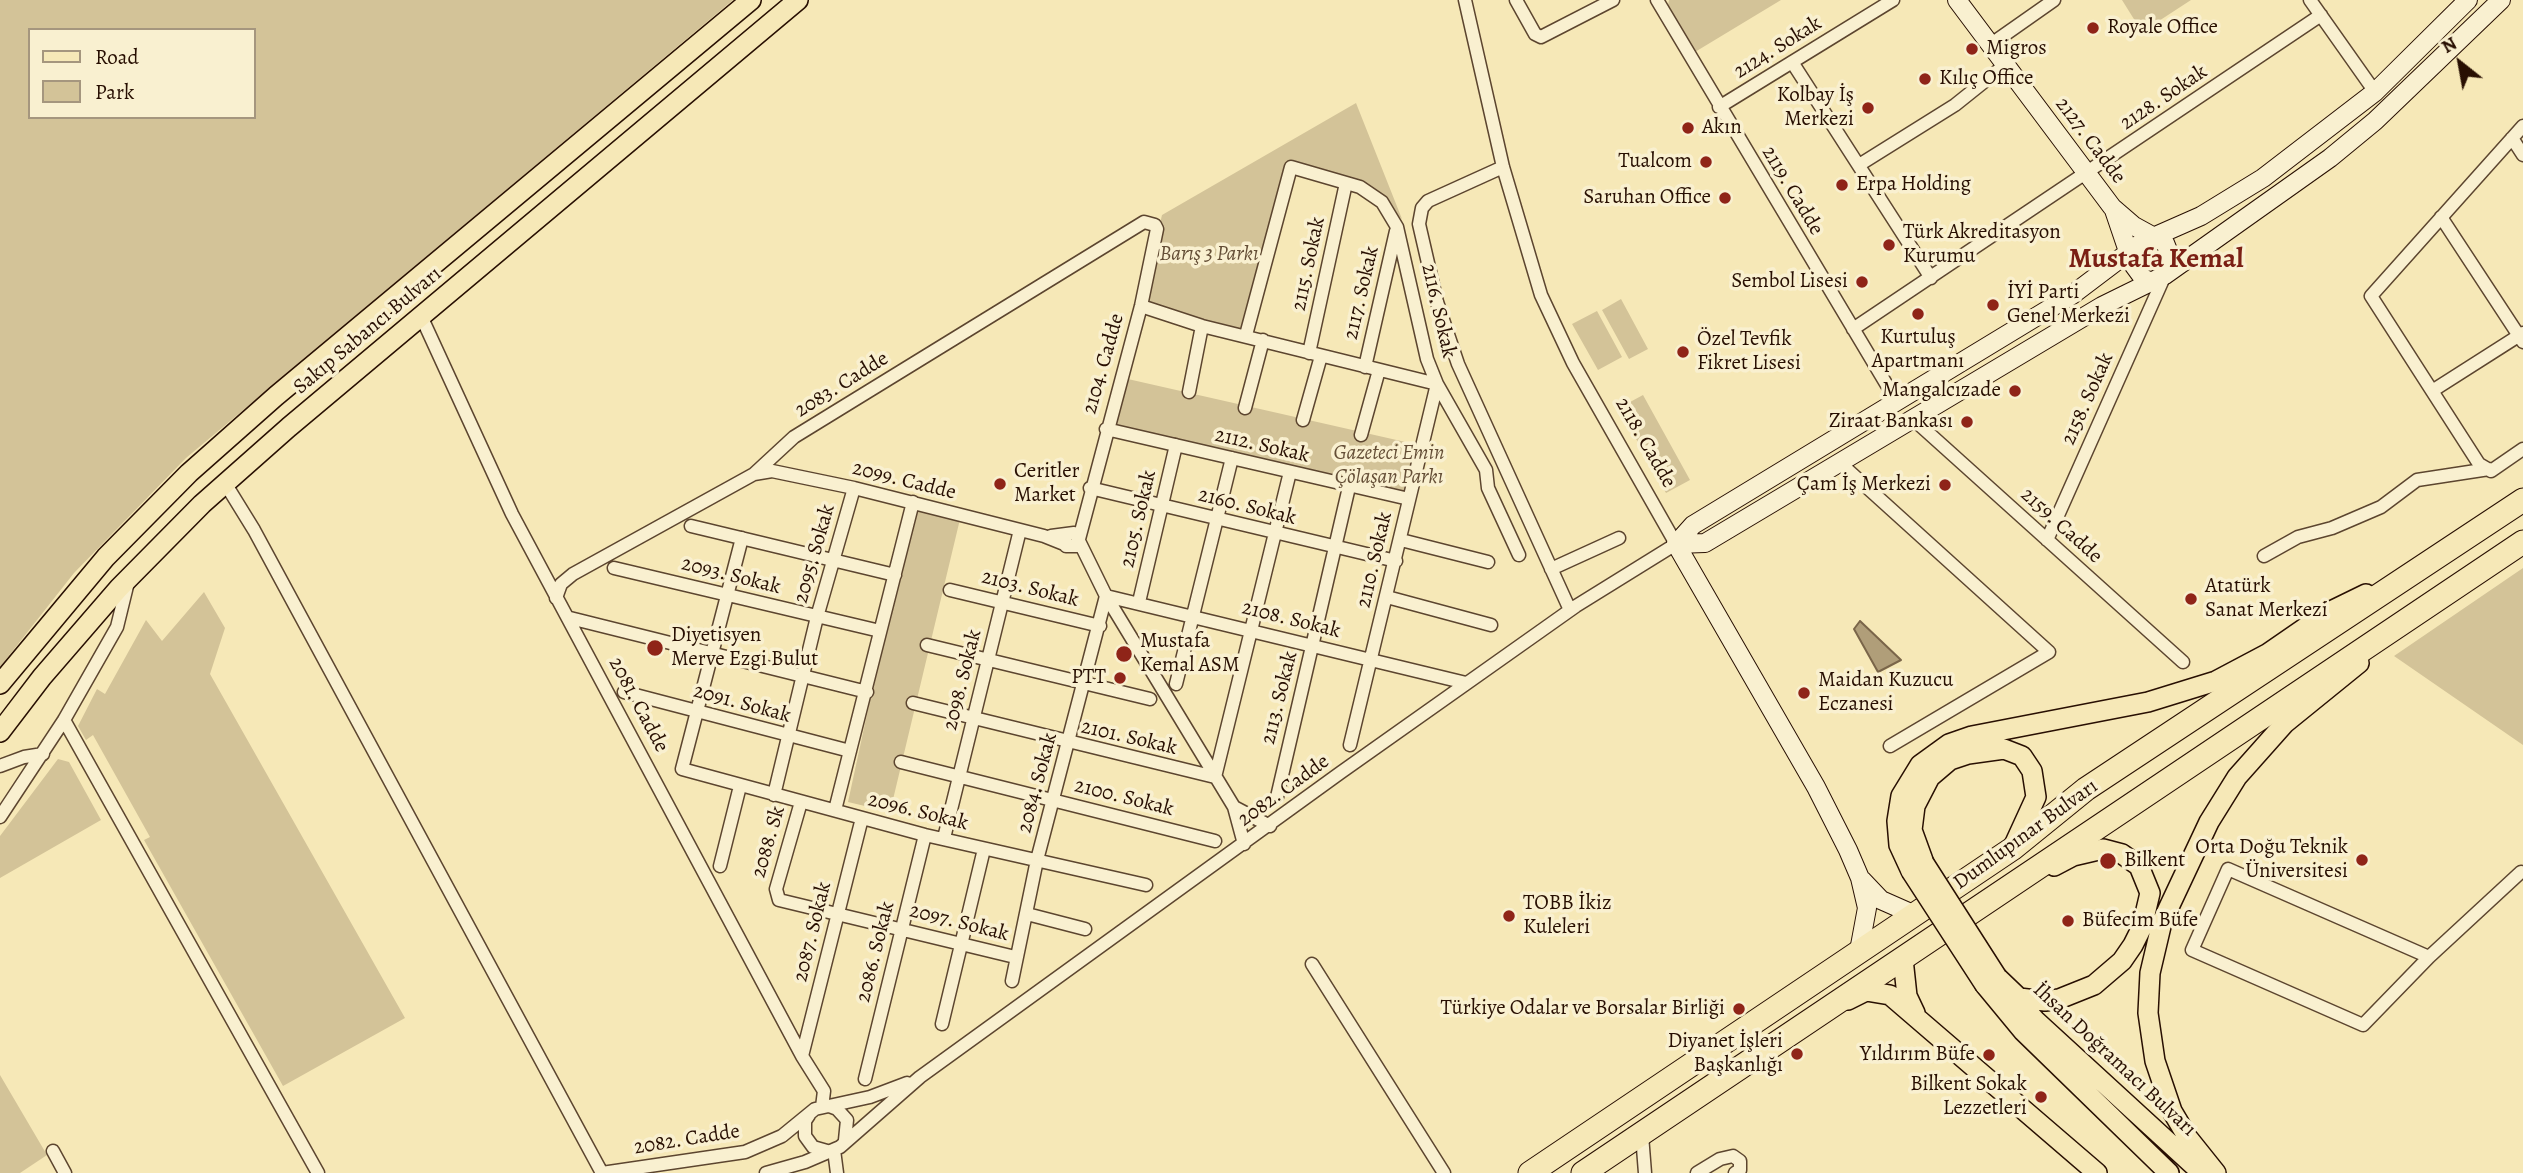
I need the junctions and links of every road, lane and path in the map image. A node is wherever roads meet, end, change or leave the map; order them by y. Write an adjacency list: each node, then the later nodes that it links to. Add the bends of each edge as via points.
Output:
1 (751, 0): 115 (main road, Sakıp Sabancı Bulvarı, via 189,473 106,557)
2 (798, 0): 35 (main road, Sakıp Sabancı Bulvarı)
3 (1465, 0): 23 (street, 2118. Cadde)
4 (1516, 0): 5 (street, via 1541,37)
5 (1613, 0)
6 (1657, 0): 18 (street, 2119. Cadde)
7 (1893, 0): 15 (street, 2124. Sokak)
8 (1957, 0): 14 (street, 2127. Cadde)
9 (2054, 0): 14 (street)
10 (2310, 0): 13 (street)
11 (2468, 0): 17 (street)
12 (2501, 0): 32 (street, via 2375,121 2320,166)
13 (2321, 15): 17 (street); 24 (street, 2128. Sokak)
14 (1990, 45): 16 (street, 2127. Cadde)
15 (1792, 62): 18 (street, 2124. Sokak); 22 (street)
16 (2005, 65): 22 (street, via 1955,105); 24 (street, 2127. Cadde)
17 (2375, 92): 30 (street, via 2263,178 2201,216)
18 (1719, 107): 37 (street, 2119. Cadde)
19 (2523, 126): 20 (street)
20 (2512, 138): 21 (street); 27 (street)
21 (2523, 155)
22 (1859, 165): 33 (street)
23 (1503, 167): 79 (street, 2118. Cadde, via 1531,270 1550,319); 87 (street, via 1428,201 1419,224 1437,302 1458,364)
24 (2087, 174): 26 (street, 2127. Cadde); 33 (street, 2128. Sokak)
25 (1346, 183): 28 (street, 2116. Sokak, via 1382,202); 38 (street, 2116. Sokak, via 1291,167); 41 (street, 2115. Sokak)
26 (2112, 207): 30 (street, 2127. Cadde, via 2134,226); 31 (street, 2127. Cadde)
27 (2441, 217): 39 (street); 45 (street, via 2371,296)
28 (1397, 227): 42 (street, 2117. Sokak); 44 (street, 2116. Sokak, via 1427,359)
29 (1157, 229): 34 (street, 2104. Cadde); 60 (street, 2083. Cadde, via 1144,222 794,437)
30 (2154, 235): 31 (street); 32 (street, via 2169,248)
31 (2128, 253): 32 (street, 2127. Cadde, via 2138,274); 47 (street, via 2072,295)
32 (2164, 275): 49 (street, via 2102,306); 77 (street, 2158. Sokak)
33 (1931, 278): 37 (street, 2128. Sokak)
34 (1141, 306): 36 (street); 51 (street, 2104. Cadde)
35 (421, 316): 61 (main road, Sakıp Sabancı Bulvarı); 95 (street, 2081. Cadde)
36 (1202, 326): 38 (street); 46 (street)
37 (1853, 328): 47 (street, 2119. Cadde)
38 (1245, 335): 40 (street)
39 (2522, 337): 45 (street)
40 (1263, 340): 41 (street); 48 (street)
41 (1315, 354): 42 (street); 50 (street, 2115. Sokak)
42 (1365, 367): 43 (street)
43 (1379, 370): 44 (street); 52 (street)
44 (1437, 384): 65 (street, 2110. Sokak); 81 (street, 2116. Sokak, via 1486,470 1488,488)
45 (2432, 391): 58 (street, via 2479,464)
46 (1189, 392)
47 (1897, 401): 49 (street); 54 (street)
48 (1245, 408)
49 (1913, 419): 57 (street); 77 (street, 2159. Cadde)
50 (1303, 421)
51 (1106, 429): 53 (street, 2112. Sokak); 64 (street, 2104. Cadde)
52 (1361, 435)
53 (1176, 445): 56 (street, 2112. Sokak); 68 (street, 2105. Sokak)
54 (1821, 447): 57 (street); 79 (street, via 1693,525)
55 (2523, 449): 58 (street)
56 (1232, 458): 59 (street, 2112. Sokak); 69 (street)
57 (1840, 463): 79 (street, via 1705,543); 129 (street, via 2049,652)
58 (2489, 470): 82 (street, via 2417,480 2381,508 2298,537)
59 (1290, 472): 62 (street, 2112. Sokak); 72 (street)
60 (754, 474): 63 (street, 2099. Cadde, via 772,471); 95 (street, 2083. Cadde, via 573,575 561,584)
61 (225, 484): 90 (main road, Sakıp Sabancı Bulvarı); 187 (street)
62 (1349, 487): 65 (street, 2112. Sokak); 80 (street, 2113. Sokak)
63 (854, 488): 67 (street, 2099. Cadde); 83 (street, 2095. Sokak)
64 (1090, 488): 68 (street, 2160. Sokak); 75 (street, 2104. Cadde, via 1086,509)
65 (1409, 499): 76 (street, 2110. Sokak)
66 (2523, 500): 88 (highway, Dumlupınar Bulvarı)
67 (913, 502): 71 (street, 2099. Cadde); 89 (street)
68 (1163, 505): 69 (street, 2160. Sokak); 97 (street, 2105. Sokak)
69 (1218, 520): 72 (street, 2160. Sokak); 99 (street)
70 (691, 526): 73 (street)
71 (1020, 530): 75 (street, 2099. Cadde); 96 (street, 2098. Sokak)
72 (1275, 534): 80 (street, 2160. Sokak); 105 (street)
73 (742, 538): 83 (street); 92 (street)
74 (1619, 538): 87 (street)
75 (1070, 540): 93 (street)
76 (1401, 540): 84 (street, 2110. Sokak); 85 (street)
77 (2047, 540): 112 (street, 2159. Cadde)
78 (2523, 542): 102 (highway, Dumlupınar Bulvarı)
79 (1676, 544): 98 (street, 2082. Cadde); 156 (street, 2118. Cadde, via 1816,787)
80 (1335, 548): 84 (street, 2160. Sokak); 108 (street, 2113. Sokak)
81 (1519, 555)
82 (2264, 556)
83 (833, 559): 89 (street); 100 (street, 2095. Sokak)
84 (1396, 561): 94 (street, 2110. Sokak)
85 (1488, 562)
86 (614, 568): 92 (street, 2093. Sokak)
87 (1551, 569): 98 (street)
88 (2418, 570): 151 (highway, Dumlupınar Bulvarı, via 2086,789); 154 (main road, via 2325,614 2267,654 2216,681 2148,702 1949,744 1920,765 1901,796 1899,845)
89 (895, 575): 106 (street)
90 (128, 579): 123 (street, via 117,627); 125 (main road, Sakıp Sabancı Bulvarı)
91 (950, 590): 96 (street, 2103. Sokak)
92 (727, 594): 100 (street, 2093. Sokak); 109 (street)
93 (1106, 596): 97 (street, 2108. Sokak); 104 (street, 2084. Sokak); 134 (street)
94 (1387, 597): 103 (street); 110 (street, 2110. Sokak)
95 (556, 598): 101 (street, 2081. Cadde)
96 (1003, 601): 104 (street, 2103. Sokak); 111 (street, 2098. Sokak)
97 (1139, 602): 99 (street, 2108. Sokak)
98 (1570, 610): 114 (street, 2082. Cadde)
99 (1195, 616): 105 (street, 2108. Sokak); 117 (street)
100 (817, 617): 106 (street, 2093. Sokak); 113 (street, 2095. Sokak)
101 (570, 618): 109 (street); 176 (street, 2081. Cadde)
102 (2409, 618): 158 (highway, Dumlupınar Bulvarı); 199 (main road, via 2285,723 2237,777 2209,822 2162,922 2150,972 2148,1013 2155,1060 2172,1111)
103 (1492, 625)
104 (1100, 626): 116 (street, 2084. Sokak)
105 (1252, 631): 108 (street, 2108. Sokak); 134 (street)
106 (880, 632): 119 (street)
107 (927, 645): 111 (street)
108 (1313, 645): 110 (street, 2108. Sokak); 138 (street, 2113. Sokak)
109 (712, 652): 113 (street); 122 (street)
110 (1371, 659): 114 (street, 2108. Sokak); 128 (street, 2110. Sokak)
111 (987, 661): 116 (street); 124 (street, 2098. Sokak)
112 (2183, 662)
113 (804, 678): 119 (street); 126 (street, 2095. Sokak)
114 (1466, 682): 145 (street, 2082. Cadde)
115 (0, 684)
116 (1084, 684): 120 (street); 127 (street, 2084. Sokak)
117 (1176, 684)
118 (624, 692): 122 (street, 2091. Sokak)
119 (867, 692): 130 (street)
120 (1150, 699)
121 (913, 703): 124 (street, 2101. Sokak)
122 (698, 712): 126 (street, 2091. Sokak); 136 (street, 2096. Sokak, via 682,769)
123 (65, 720): 131 (street); 186 (street)
124 (972, 720): 127 (street, 2101. Sokak); 135 (street, 2098. Sokak)
125 (0, 732)
126 (790, 737): 130 (street, 2091. Sokak); 137 (street, 2095. Sokak)
127 (1069, 744): 134 (street, 2101. Sokak); 139 (street, 2084. Sokak)
128 (1350, 746)
129 (1890, 746)
130 (850, 751): 142 (street)
131 (43, 754): 133 (street); 143 (street)
132 (901, 762): 135 (street, 2100. Sokak)
133 (0, 766)
134 (1215, 777): 141 (street)
135 (958, 779): 139 (street, 2100. Sokak); 147 (street, 2098. Sokak)
136 (740, 786): 137 (street, 2096. Sokak); 153 (street)
137 (774, 795): 140 (street, 2096. Sokak)
138 (1277, 797)
139 (1052, 800): 148 (street, 2100. Sokak); 152 (street, 2084. Sokak)
140 (801, 802): 142 (street, 2096. Sokak); 159 (street, 2088. Sk)
141 (1234, 807): 145 (street); 149 (street)
142 (835, 810): 144 (street, 2096. Sokak)
143 (0, 817)
144 (862, 818): 146 (street, 2096. Sokak); 160 (street, 2087. Sokak)
145 (1270, 826): 149 (street, 2082. Cadde)
146 (925, 835): 147 (street, 2096. Sokak); 163 (street, 2086. Sokak)
147 (943, 838): 150 (street, 2096. Sokak)
148 (1215, 841)
149 (1244, 844): 177 (street, 2082. Cadde)
150 (984, 849): 152 (street, 2096. Sokak); 165 (street)
151 (2012, 849): 154 (main road, via 2036,797 2032,771 2022,756 2004,749 1977,752 1950,760 1930,777 1915,806 1912,830); 162 (highway, Dumlupınar Bulvarı)
152 (1037, 860): 157 (street, 2096. Sokak); 161 (street, 2084. Sokak)
153 (720, 866)
154 (1917, 867): 172 (main road, bridge)
155 (2522, 873): 168 (street)
156 (1860, 878): 162 (street, via 1881,900); 166 (street, via 1867,922)
157 (1146, 885)
158 (2000, 892): 169 (highway, Dumlupınar Bulvarı); 172 (main road, via 2073,856 2103,849 2130,858 2144,874 2150,893 2133,945 2094,985 2059,999 2033,1001)
159 (775, 894): 160 (street, 2097. Sokak, via 781,900)
160 (836, 913): 163 (street, 2097. Sokak); 176 (street, 2087. Sokak)
161 (1027, 914): 164 (street); 167 (street, 2084. Sokak)
162 (1915, 915): 166 (highway, Dumlupınar Bulvarı)
163 (901, 929): 165 (street, 2097. Sokak); 178 (street, 2086. Sokak)
164 (1085, 929)
165 (961, 944): 167 (street, 2097. Sokak); 175 (street)
166 (1858, 951): 191 (highway, Dumlupınar Bulvarı)
167 (1016, 957): 171 (street, 2084. Sokak)
168 (2429, 957): 168 (street, via 2363,1025 2192,950 2228,869)
169 (1903, 959): 173 (highway, Dumlupınar Bulvarı); 174 (main road, via 1907,996)
170 (1312, 964): 190 (street)
171 (1012, 981)
172 (1991, 981): 197 (main road, via 2022,1031); 198 (main road, İhsan Doğramacı Bulvarı)
173 (1822, 1013): 174 (main road, via 1866,991 1891,995); 181 (highway, Dumlupınar Bulvarı)
174 (1915, 1014): 196 (main road)
175 (942, 1024)
176 (802, 1056): 179 (street, 2081. Cadde, via 824,1091)
177 (920, 1077): 179 (street, 2082. Cadde, via 870,1097); 182 (street, 2082. Cadde)
178 (865, 1079)
179 (822, 1107): 180 (street, 2082. Cadde); 182 (street, via 843,1114 849,1128)
180 (809, 1114): 184 (street, via 805,1136 813,1147); 187 (street, 2082. Cadde, via 782,1136 745,1153)
181 (1642, 1135): 192 (highway, Dumlupınar Bulvarı); 193 (street)
182 (845, 1141): 184 (street, 2082. Cadde)
183 (53, 1151): 185 (street)
184 (830, 1151): 188 (street, 2082. Cadde); 189 (street)
185 (65, 1173)
186 (318, 1173)
187 (602, 1173)
188 (765, 1173)
189 (837, 1173)
190 (1444, 1173)
191 (1530, 1173)
192 (1583, 1173)
193 (1644, 1173)
194 (1697, 1173): 195 (street, via 1733,1156 1740,1161)
195 (1735, 1173)
196 (2097, 1173)
197 (2169, 1173)
198 (2202, 1173)
199 (2216, 1173)

